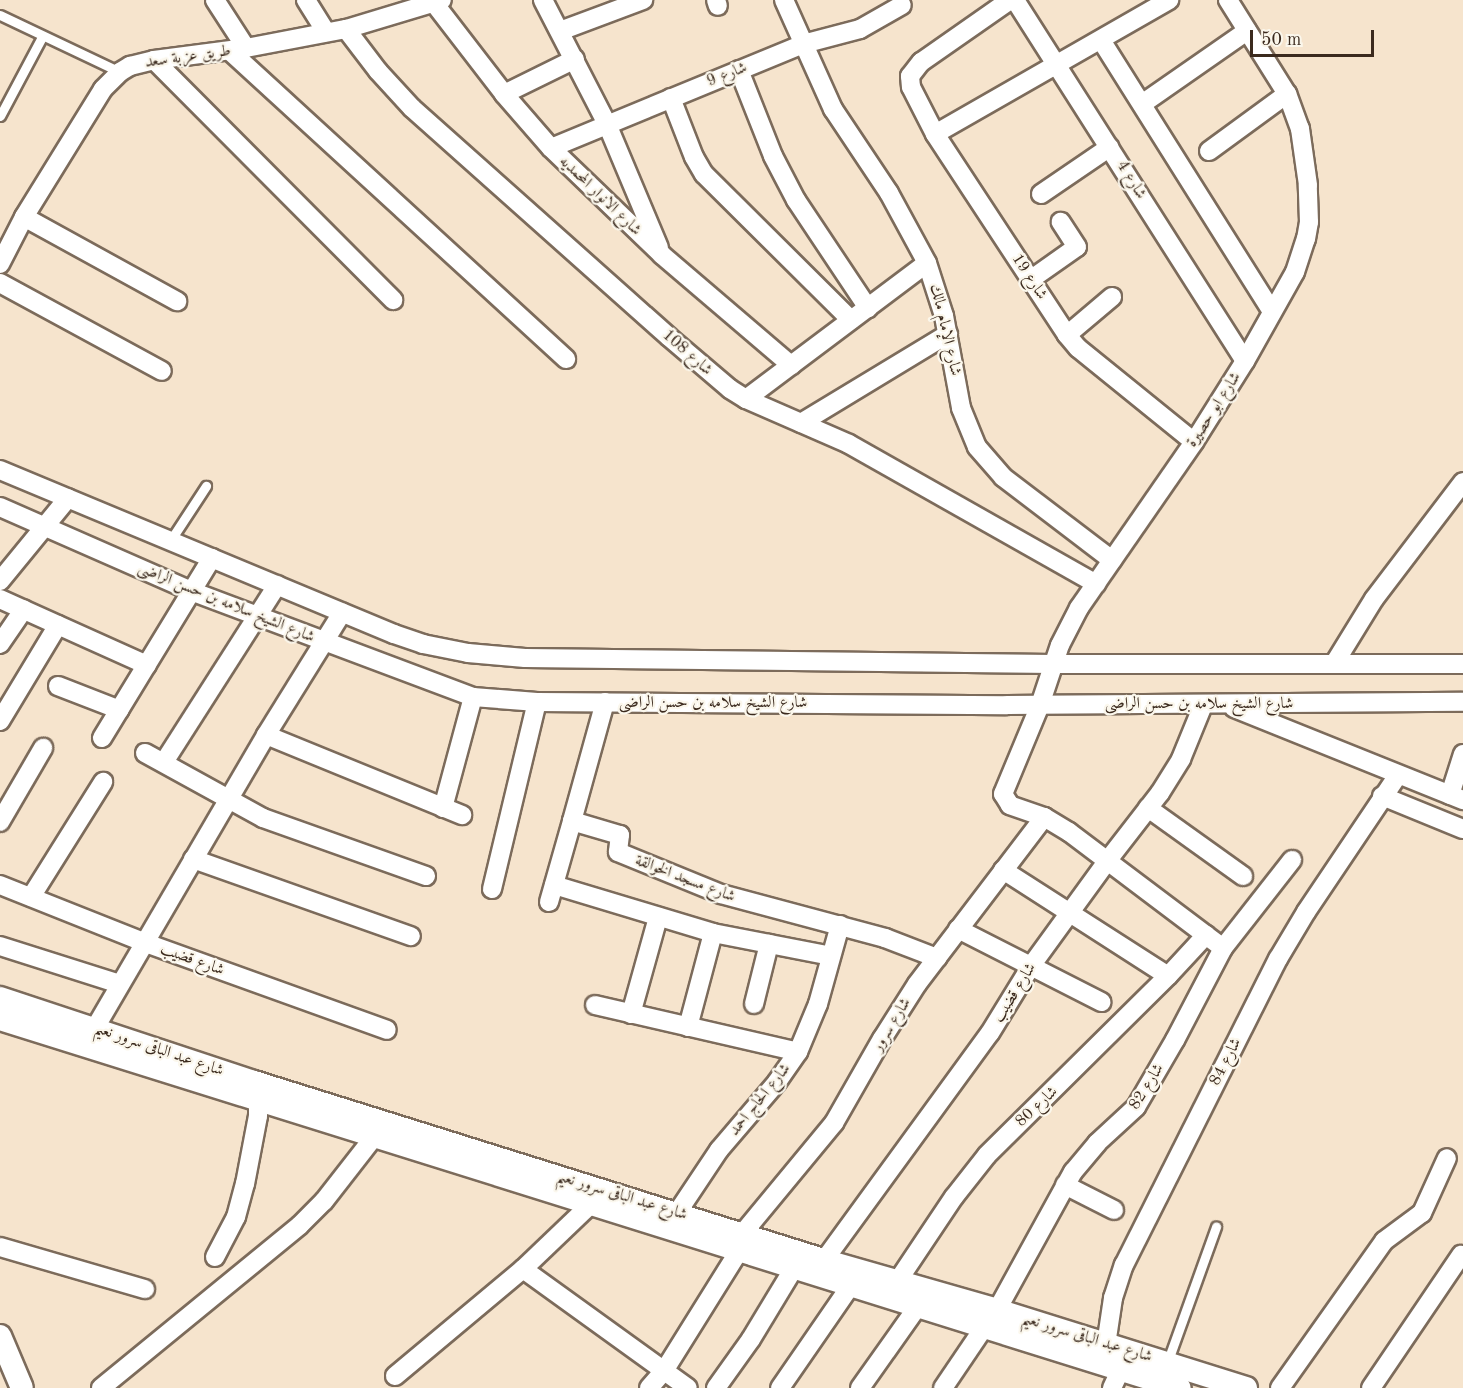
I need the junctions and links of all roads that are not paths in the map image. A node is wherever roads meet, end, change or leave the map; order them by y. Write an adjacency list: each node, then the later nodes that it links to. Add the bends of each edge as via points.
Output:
1 (215, 0): 21 (street)
2 (306, 0): 16 (street)
3 (543, 0): 15 (street)
4 (643, 0): 15 (street)
5 (784, 0): 20 (street, شارع الإمام مالك)
6 (1010, 0): 12 (street)
7 (1015, 0): 24 (street, شارع 4)
8 (1169, 0): 19 (street)
9 (1228, 0): 17 (street, شارع ابو حصيرة)
10 (428, 2): 14 (street, طريق عزبة سعد); 27 (street, شارع الانوار المحمديه)
11 (902, 5): 20 (street, شارع 9, via 860,29)
12 (983, 8): 33 (street, شارع 19, via 910,76 911,87)
13 (0, 15): 18 (lane)
14 (346, 29): 16 (street, طريق عزبة سعد); 57 (street, شارع 108, via 412,108 708,371)
15 (560, 31): 22 (street)
16 (326, 32): 21 (street, طريق عزبة سعد)
17 (1246, 32): 28 (street, شارع ابو حصيرة); 30 (street)
18 (42, 37): 26 (lane); 31 (lane)
19 (1101, 40): 24 (street); 30 (street)
20 (803, 44): 25 (street, شارع 9); 41 (street, شارع الإمام مالك, via 833,109 889,193)
21 (238, 50): 23 (street, طريق عزبة سعد); 53 (street)
22 (575, 59): 27 (street); 32 (street)
23 (154, 60): 26 (street, طريق عزبة سعد); 46 (street)
24 (1057, 66): 33 (street); 34 (street, شارع 4)
25 (739, 70): 29 (street, شارع 9); 48 (street, via 773,156 796,200)
26 (120, 72): 38 (street, طريق عزبة سعد, via 102,89)
27 (504, 94): 35 (street, شارع الانوار المحمديه)
28 (1287, 94): 36 (street); 49 (street, شارع ابو حصيرة, via 1304,148 1309,222 1298,264)
29 (671, 98): 32 (street, شارع 9); 50 (street, via 704,174)
30 (1142, 104): 49 (street)
31 (0, 116)
32 (607, 124): 35 (street, شارع 9); 40 (street)
33 (935, 134): 43 (street, شارع 19)
34 (1110, 147): 37 (street); 54 (street, شارع 4)
35 (551, 148): 40 (street, شارع الانوار المحمديه)
36 (1209, 151)
37 (1041, 194)
38 (24, 217): 42 (street, طريق عزبة سعد); 47 (street)
39 (1061, 222): 43 (street, via 1077,247)
40 (662, 255): 55 (street, شارع الانوار المحمديه)
41 (927, 263): 48 (street); 51 (street, شارع الإمام مالك)
42 (0, 264)
43 (1030, 280): 52 (street, شارع 19)
44 (0, 283): 56 (street)
45 (1112, 297): 52 (street)
46 (393, 300)
47 (177, 301)
48 (868, 308): 50 (street)
49 (1272, 312): 54 (street, شارع ابو حصيرة)
50 (851, 320): 55 (street)
51 (948, 334): 58 (street); 68 (street, شارع الإمام مالك, via 965,422 984,457 1003,477)
52 (1066, 335): 59 (street, شارع 19)
53 (566, 359)
54 (1245, 361): 59 (street, شارع ابو حصيرة)
55 (791, 365): 57 (street)
56 (162, 371)
57 (746, 399): 58 (street, شارع 108)
58 (801, 423): 70 (street, شارع 108, via 849,444)
59 (1194, 442): 68 (street, شارع ابو حصيرة)
60 (3, 476): 63 (street)
61 (1463, 482): 81 (street, via 1374,599)
62 (206, 486): 66 (lane)
63 (68, 498): 65 (street); 66 (street)
64 (0, 507): 65 (street, شارع الشيخ سلامه بن حسن الراضى)
65 (43, 527): 69 (street); 72 (street, شارع الشيخ سلامه بن حسن الراضى)
66 (170, 541): 67 (street)
67 (212, 558): 71 (street); 72 (street)
68 (1112, 560): 70 (street, شارع ابو حصيرة)
69 (0, 581)
70 (1096, 584): 80 (street, شارع ابو حصيرة, via 1075,615)
71 (277, 585): 75 (street); 76 (street)
72 (191, 591): 76 (street, شارع الشيخ سلامه بن حسن الراضى); 83 (street)
73 (0, 599): 74 (street)
74 (24, 609): 77 (street); 79 (street)
75 (342, 613): 78 (street); 80 (street, via 423,644 525,658)
76 (256, 616): 78 (street, شارع الشيخ سلامه بن حسن الراضى); 99 (street)
77 (58, 625): 83 (street); 93 (street)
78 (324, 643): 85 (street, شارع الشيخ سلامه بن حسن الراضى); 94 (street)
79 (0, 644)
80 (1053, 664): 81 (street); 90 (street, شارع ابو حصيرة)
81 (1334, 664): 82 (street)
82 (1463, 664)
83 (147, 665): 92 (street)
84 (57, 686): 92 (street)
85 (473, 697): 86 (street, شارع الشيخ سلامه بن حسن الراضى); 105 (street)
86 (537, 702): 87 (street, شارع الشيخ سلامه بن حسن الراضى); 119 (street)
87 (605, 702): 90 (street, شارع الشيخ سلامه بن حسن الراضى); 109 (street)
88 (1463, 702): 89 (street, شارع الشيخ سلامه بن حسن الراضى)
89 (1226, 704): 91 (street, شارع الشيخ سلامه بن حسن الراضى); 100 (street)
90 (1040, 705): 91 (street, شارع الشيخ سلامه بن حسن الراضى); 108 (street, شارع ابو حصيرة, via 1003,794 1010,805)
91 (1203, 705): 106 (street, شارع قضيب, via 1181,759)
92 (120, 710): 95 (street)
93 (0, 721)
94 (266, 735): 104 (street); 105 (street)
95 (102, 738)
96 (43, 748): 110 (street)
97 (145, 753): 99 (street)
98 (1463, 754): 103 (street)
99 (164, 762): 104 (street)
100 (1398, 775): 102 (street, شارع 84); 103 (street)
101 (103, 782): 120 (street)
102 (1382, 796): 111 (street); 167 (street, شارع 84, via 1305,912 1263,988 1124,1265 1109,1314)
103 (1457, 797)
104 (227, 801): 112 (street); 116 (street, via 263,818)
105 (443, 808): 107 (street)
106 (1148, 808): 113 (street, شارع قضيب); 117 (street)
107 (462, 815)
108 (1044, 817): 113 (street); 115 (street, شارع سرور)
109 (572, 821): 122 (street, via 551,894); 123 (street, شارع مسجد الخوالقة, via 620,835 618,852 712,891)
110 (0, 822)
111 (1463, 829)
112 (193, 860): 127 (street); 128 (street)
113 (1108, 860): 121 (street, شارع قضيب); 126 (street)
114 (1292, 860): 131 (street, شارع 82)
115 (1003, 870): 121 (street); 124 (street, شارع سرور)
116 (426, 876)
117 (1243, 876)
118 (0, 885): 120 (street, شارع قضيب)
119 (492, 889)
120 (31, 897): 128 (street, شارع قضيب)
121 (1070, 912): 134 (street, شارع قضيب); 135 (street)
122 (658, 917): 125 (street); 141 (street)
123 (840, 925): 132 (street, شارع الحاج احمد); 133 (street, شارع مسجد الخوالقة)
124 (958, 929): 133 (street, شارع سرور); 134 (street)
125 (713, 933): 129 (street); 143 (street)
126 (1206, 934): 131 (street); 135 (street, شارع 80)
127 (411, 936)
128 (143, 942): 136 (street); 145 (street, شارع قضيب)
129 (769, 944): 132 (street); 139 (street)
130 (0, 946): 136 (street)
131 (1223, 948): 150 (street, شارع 82, via 1143,1097 1085,1156)
132 (831, 956): 146 (street, شارع الحاج احمد, via 818,1004)
133 (937, 958): 155 (street, شارع سرور, via 899,1011 834,1123)
134 (1031, 966): 138 (street); 159 (street, شارع قضيب, via 990,1033)
135 (1168, 976): 162 (street, شارع 80, via 987,1155)
136 (120, 984): 144 (street)
137 (0, 998): 144 (street, شارع عبد الباقى سرور نعيم)
138 (1101, 1002)
139 (754, 1004)
140 (595, 1005): 141 (street)
141 (632, 1014): 143 (street)
142 (0, 1019): 147 (street, شارع عبد الباقى سرور نعيم)
143 (688, 1027): 146 (street)
144 (95, 1028): 153 (street, شارع عبد الباقى سرور نعيم)
145 (387, 1030)
146 (798, 1052): 153 (street, شارع الحاج احمد, via 719,1150)
147 (258, 1101): 148 (street, شارع عبد الباقى سرور نعيم); 158 (street, via 246,1184 236,1217)
148 (374, 1137): 151 (street, شارع عبد الباقى سرور نعيم); 174 (street, via 300,1225)
149 (1447, 1158): 182 (street, via 1422,1213 1384,1241)
150 (1065, 1185): 152 (street); 165 (street, شارع 82)
151 (590, 1205): 153 (street, شارع عبد الباقى سرور نعيم); 160 (street)
152 (1114, 1210)
153 (671, 1221): 155 (street, شارع عبد الباقى سرور نعيم)
154 (1216, 1227): 168 (lane)
155 (741, 1242): 159 (street, شارع عبد الباقى سرور نعيم); 159 (street, شارع عبد الباقى سرور نعيم); 169 (street, شارع سرور)
156 (0, 1247): 163 (street)
157 (1461, 1255): 183 (street)
158 (215, 1257)
159 (811, 1267): 161 (street, شارع عبد الباقى سرور نعيم); 162 (street, شارع عبد الباقى سرور نعيم); 177 (street, شارع قضيب)
160 (523, 1269): 169 (street); 170 (street)
161 (850, 1285): 162 (street, شارع عبد الباقى سرور نعيم); 178 (street)
162 (892, 1288): 164 (street, شارع عبد الباقى سرور نعيم); 165 (street, شارع عبد الباقى سرور نعيم)
163 (145, 1289)
164 (918, 1306): 165 (street, شارع عبد الباقى سرور نعيم); 179 (street)
165 (991, 1318): 167 (street, شارع عبد الباقى سرور نعيم); 171 (street, شارع عبد الباقى سرور نعيم); 180 (street, شارع 82)
166 (0, 1336): 173 (street)
167 (1106, 1345): 168 (street, شارع عبد الباقى سرور نعيم)
168 (1167, 1364): 172 (street, شارع عبد الباقى سرور نعيم)
169 (664, 1371): 175 (street, شارع سرور); 176 (street)
170 (395, 1376)
171 (1116, 1379): 172 (street, شارع عبد الباقى سرور نعيم)
172 (1187, 1382): 181 (street, شارع عبد الباقى سرور نعيم)
173 (22, 1388)
174 (101, 1388)
175 (649, 1388)
176 (688, 1388)
177 (716, 1388)
178 (780, 1388)
179 (860, 1388)
180 (943, 1388)
181 (1246, 1388)
182 (1280, 1388)
183 (1371, 1388)

